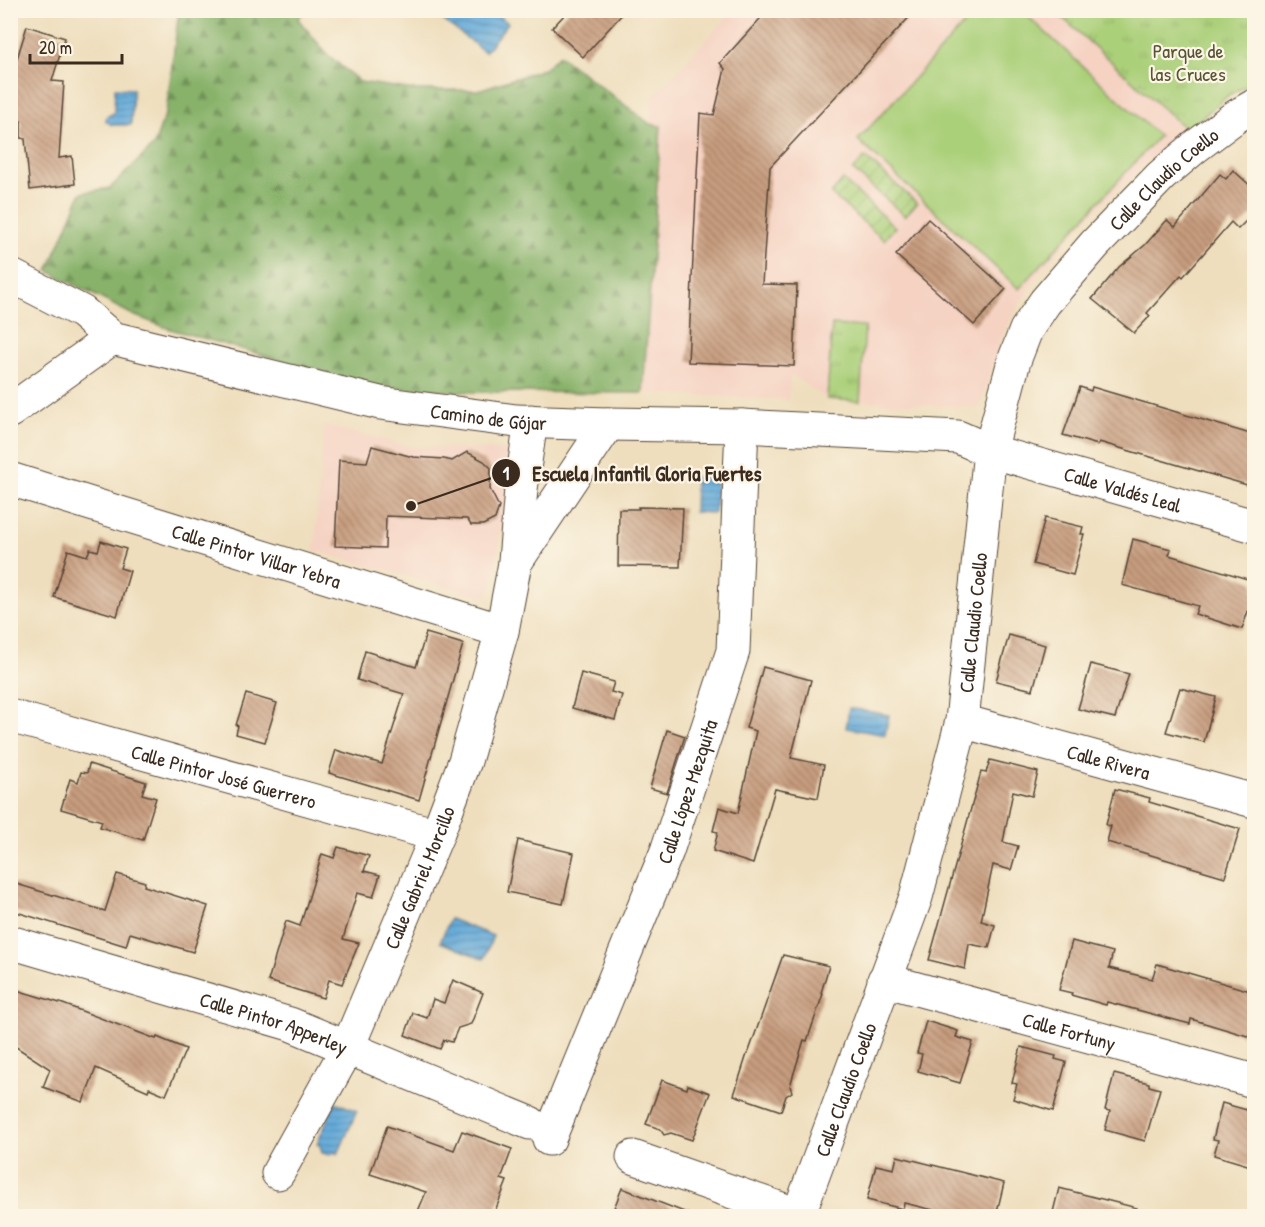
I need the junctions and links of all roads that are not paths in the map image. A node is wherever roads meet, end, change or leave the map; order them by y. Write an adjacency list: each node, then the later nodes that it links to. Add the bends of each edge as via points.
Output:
1 (1254, 106): 8 (street, Calle Claudio Coello, via 1161,176 1045,302 1026,330 1014,361)
2 (10, 275): 3 (street, Camino de Gójar, via 82,312)
3 (112, 338): 4 (street); 5 (street, Camino de Gójar, via 380,403)
4 (10, 411)
5 (531, 422): 6 (street, Camino de Gójar); 10 (street, Calle Gabriel Morcillo)
6 (608, 424): 7 (street, Camino de Gójar); 11 (street, Calle Gabriel Morcillo)
7 (742, 426): 8 (street, Camino de Gójar, via 958,437); 23 (street, Calle López Mezquita, via 733,651 667,851)
8 (990, 451): 12 (street, Calle Valdés Leal); 16 (street, Calle Claudio Coello)
9 (10, 479): 14 (street, Calle Pintor Villar Yebra)
10 (521, 489): 11 (street, via 536,507); 13 (street, Calle Gabriel Morcillo)
11 (550, 512): 13 (street, Calle Gabriel Morcillo)
12 (1254, 526)
13 (515, 563): 14 (street, Calle Gabriel Morcillo)
14 (502, 631): 18 (street, Calle Gabriel Morcillo, via 465,761)
15 (10, 716): 18 (street, Calle Pintor José Guerrero)
16 (962, 721): 17 (street, Calle Rivera); 20 (street, Calle Claudio Coello, via 916,897)
17 (1254, 801)
18 (437, 835): 21 (street, Calle Gabriel Morcillo)
19 (10, 942): 21 (street, Calle Pintor Apperley, via 290,1024)
20 (884, 980): 22 (street, Calle Fortuny); 26 (street, Calle Claudio Coello)
21 (347, 1049): 23 (street, Calle Pintor Apperley); 25 (street, Calle Gabriel Morcillo)
22 (1254, 1081)
23 (539, 1131)
24 (633, 1157): 26 (street)
25 (278, 1173)
26 (800, 1216)

